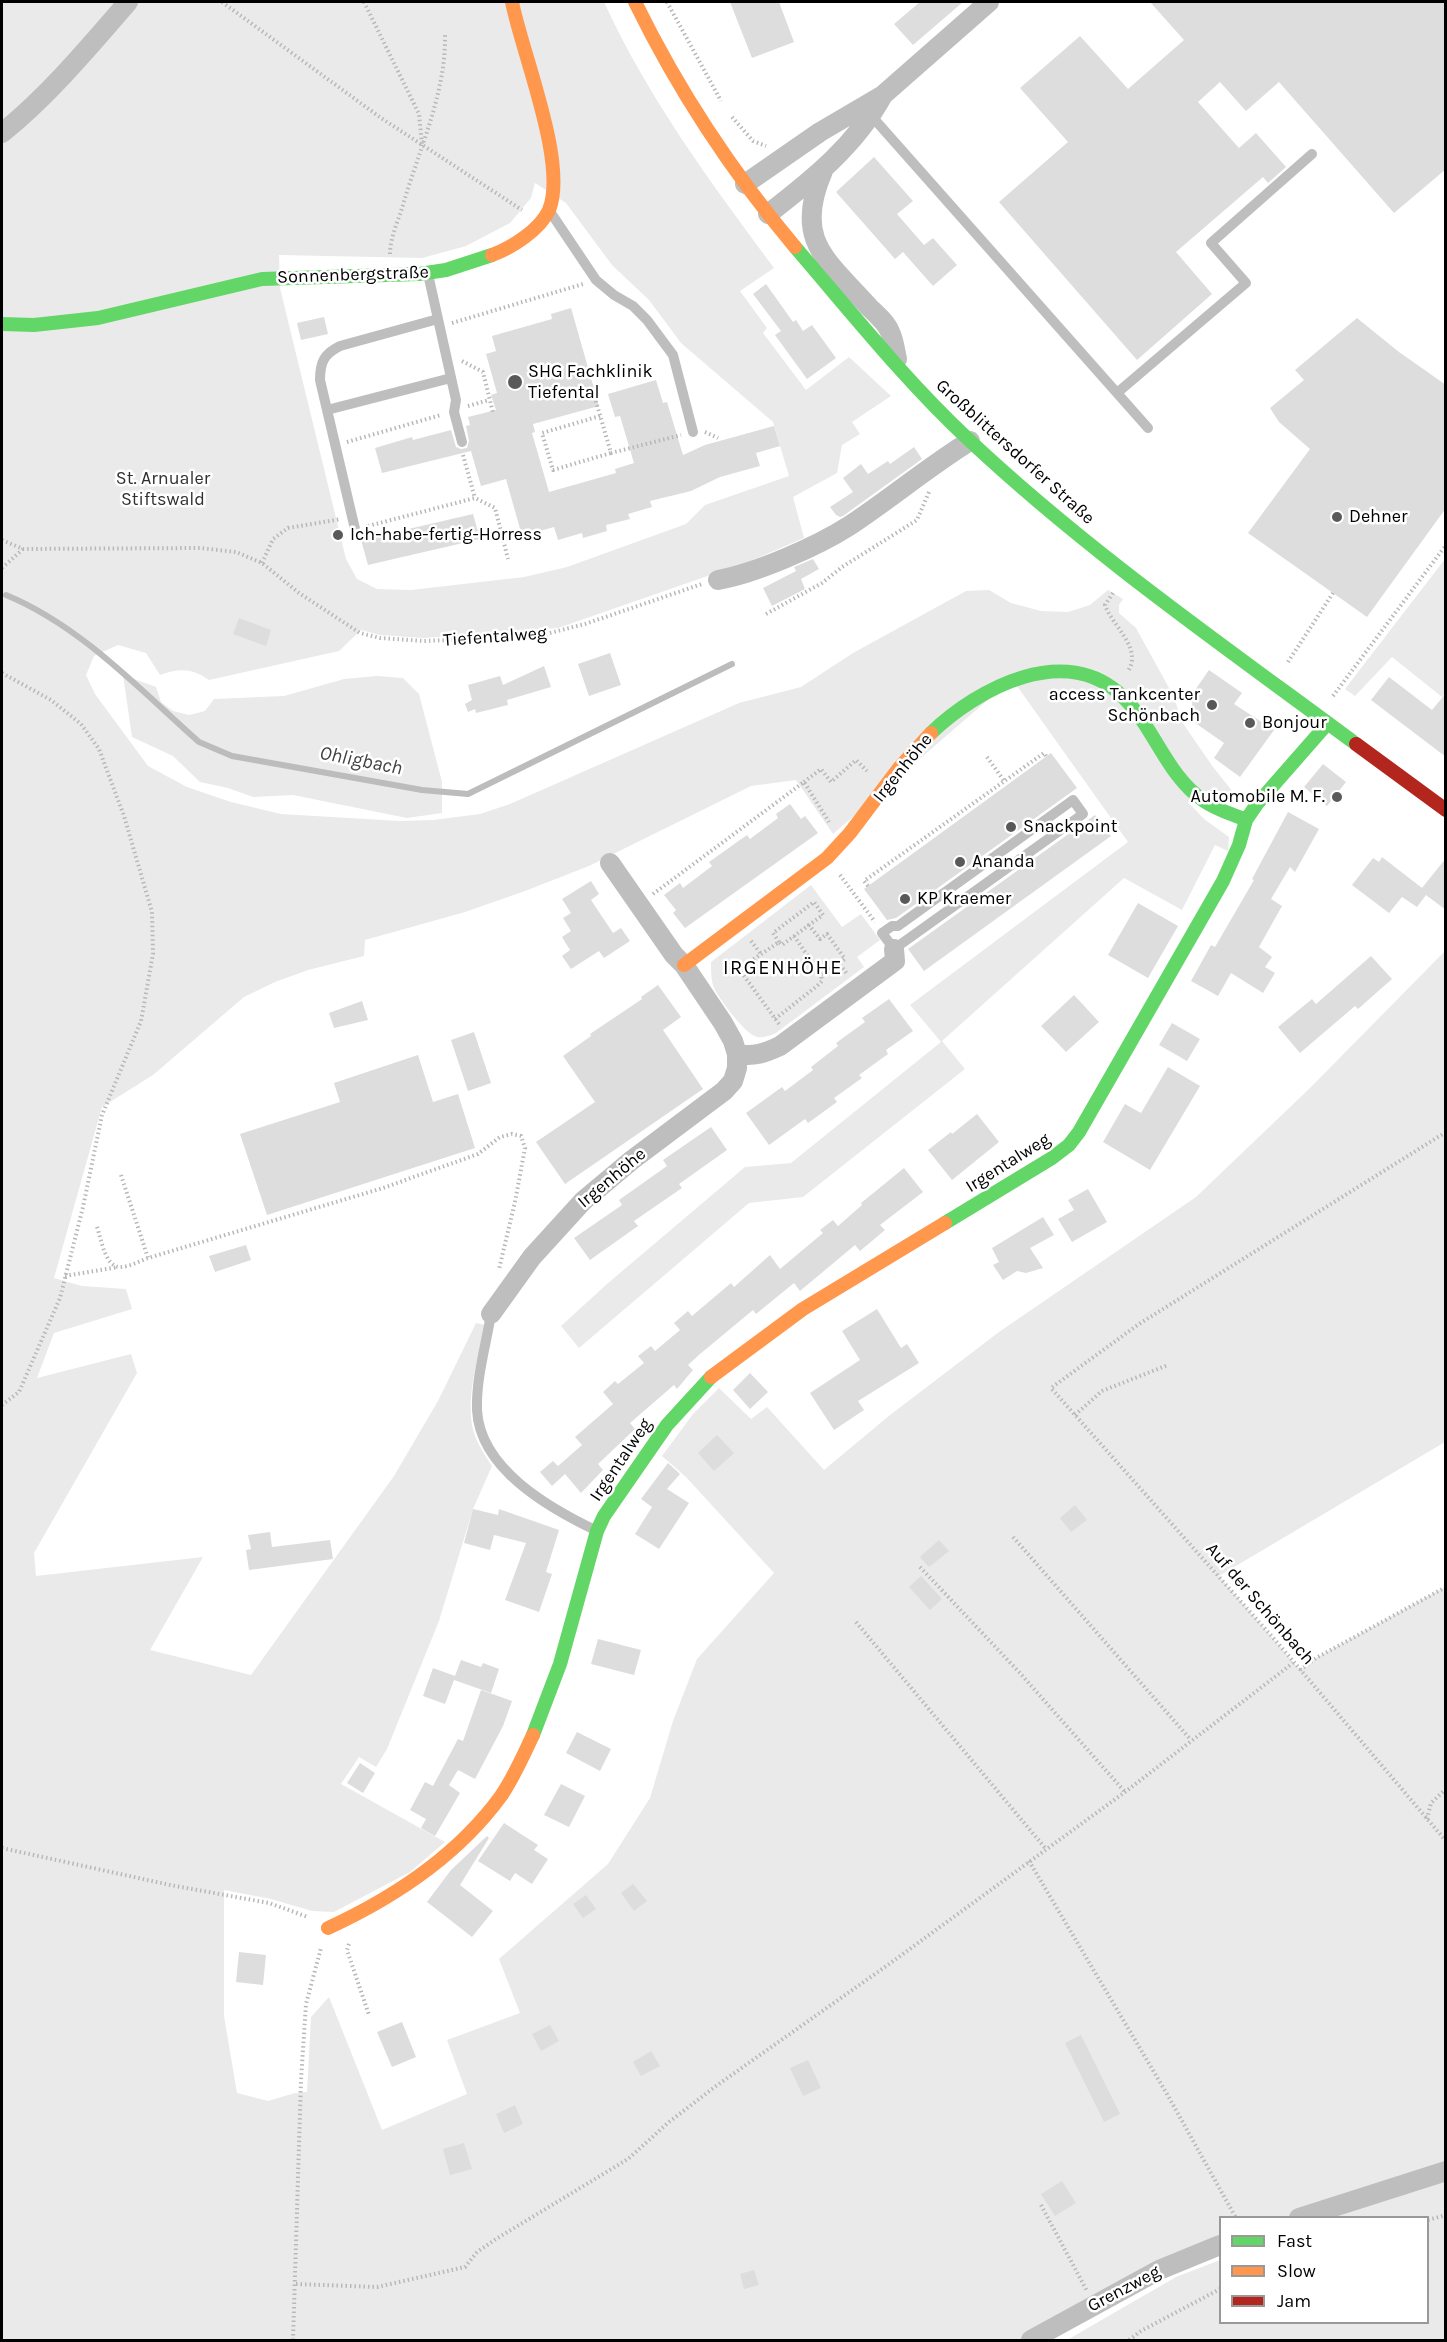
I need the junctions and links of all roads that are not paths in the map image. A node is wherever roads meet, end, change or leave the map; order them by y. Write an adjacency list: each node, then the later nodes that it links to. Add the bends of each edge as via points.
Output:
1 (128, 2): 6 (street, via 89,47)
2 (512, 2): 10 (street, via 553,168)
3 (634, 2): 9 (street, Großblittersdorfer Straße, via 679,86)
4 (989, 2): 5 (street)
5 (867, 111): 8 (street); 9 (street, via 820,132); 17 (lane)
6 (2, 133)
7 (1312, 154): 17 (lane, via 1211,243 1245,283)
8 (823, 171): 11 (street); 15 (street, via 811,211 818,250 890,330)
9 (745, 184): 11 (street, Großblittersdorfer Straße)
10 (549, 209): 12 (street, Sonnenbergstraße, via 510,246 490,256); 20 (lane, via 596,280 633,306 673,354)
11 (768, 214): 15 (street, Großblittersdorfer Straße)
12 (428, 274): 13 (lane); 14 (street, Sonnenbergstraße, via 259,279 110,315 52,323)
13 (439, 323): 16 (lane); 18 (lane, via 331,350 323,358 320,370)
14 (2, 324)
15 (900, 370): 21 (street, Großblittersdorfer Straße)
16 (451, 378): 18 (lane); 22 (lane)
17 (1117, 393): 19 (lane)
18 (327, 410): 23 (lane)
19 (1148, 428)
20 (693, 432)
21 (970, 441): 24 (street, via 825,540 741,576); 25 (street, Großblittersdorfer Straße, via 1153,594)
22 (462, 442)
23 (355, 529)
24 (718, 580)
25 (1328, 723): 26 (street, Großblittersdorfer Straße); 27 (street, Irgentalweg)
26 (1446, 810)
27 (1246, 820): 30 (street, Irgenhöhe, via 1216,808 1185,785 1135,710 1106,682 1085,675 1048,672 1012,679 977,697 926,738 845,841 827,858); 33 (street, Irgentalweg, via 1231,863 1207,911 1069,1145 803,1309 705,1382 667,1425)
28 (610, 863): 30 (street)
29 (894, 949): 29 (lane, via 1083,814 1073,800 898,926 882,933); 31 (street, via 895,962 780,1046 752,1056)
30 (684, 965): 31 (street, via 723,1023)
31 (737, 1054): 32 (street, Irgenhöhe, via 733,1081 724,1091 583,1201 538,1250)
32 (491, 1314): 33 (lane, Irgentalweg, via 477,1411 489,1450 497,1462 541,1499)
33 (597, 1532): 34 (street, Irgentalweg, via 542,1714 496,1802 451,1849 416,1878 387,1899)
34 (328, 1928)
35 (1446, 2171): 36 (street)
36 (1302, 2216)
37 (1219, 2246): 38 (street, Grenzweg, via 1159,2270)
38 (1031, 2340)

